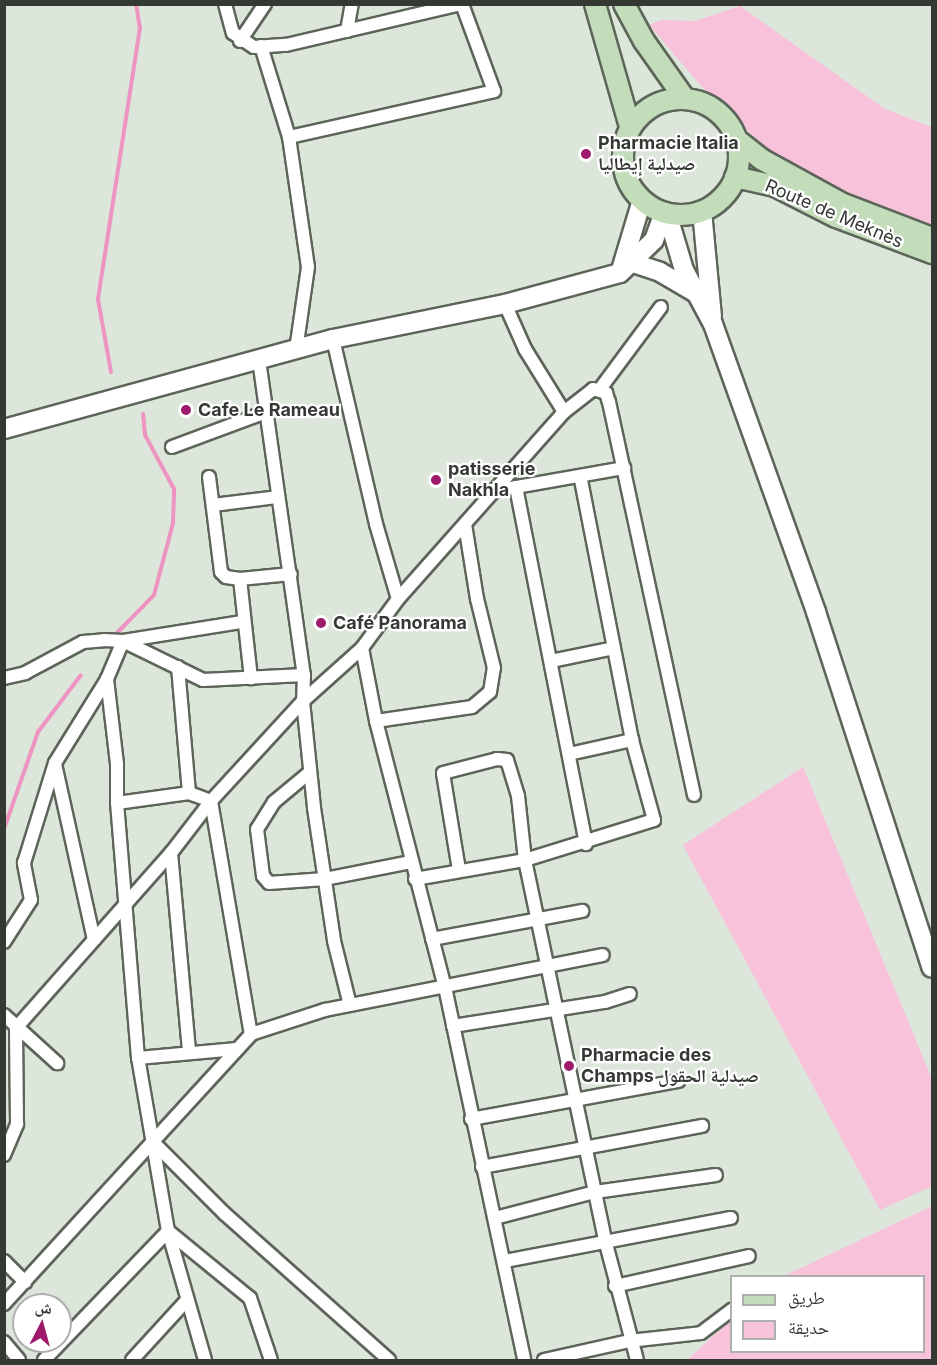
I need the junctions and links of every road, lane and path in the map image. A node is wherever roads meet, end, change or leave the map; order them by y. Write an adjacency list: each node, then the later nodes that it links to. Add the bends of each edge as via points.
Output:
1 (225, 4): 8 (street, via 233,33)
2 (265, 4): 8 (street)
3 (352, 4): 7 (street)
4 (462, 4): 7 (street); 12 (street, via 494,92)
5 (595, 4): 11 (main road)
6 (624, 4): 10 (main road)
7 (347, 31): 9 (street, via 286,45)
8 (240, 41): 9 (street)
9 (261, 46): 12 (street)
10 (685, 99): 11 (main road, via 654,105); 13 (main road, via 718,112)
11 (630, 127): 15 (main road, via 624,144 624,170)
12 (289, 137): 26 (street, via 308,267)
13 (736, 140): 14 (main road, via 739,159); 18 (main road, Route de Meknès, via 761,159 842,203)
14 (735, 177): 16 (main road, via 726,194); 19 (main road, Route de Meknès, via 775,186 836,217)
15 (642, 200): 17 (main road); 20 (main road)
16 (702, 211): 17 (main road); 24 (main road)
17 (666, 213): 20 (main road, via 654,240); 21 (main road)
18 (933, 238)
19 (933, 253)
20 (626, 268): 21 (main road, via 666,275); 22 (main road)
21 (696, 294): 24 (main road)
22 (505, 304): 25 (main road); 30 (street, via 525,349)
23 (661, 307): 28 (street)
24 (713, 324): 79 (main road, via 816,612)
25 (333, 339): 26 (main road); 43 (street)
26 (296, 350): 27 (main road)
27 (259, 360): 29 (street); 31 (main road)
28 (600, 389): 30 (street, via 584,394); 33 (street, via 609,402)
29 (266, 412): 32 (street); 38 (street)
30 (564, 412): 37 (street)
31 (4, 429)
32 (172, 447)
33 (624, 468): 34 (street); 61 (street)
34 (579, 476): 36 (street); 47 (street)
35 (210, 477): 39 (street)
36 (516, 487): 37 (street); 48 (street)
37 (497, 489): 40 (street)
38 (277, 497): 39 (street); 41 (street)
39 (213, 505): 42 (street, via 221,572 226,578)
40 (465, 524): 43 (street); 55 (street, via 477,599 494,668 490,692 472,707)
41 (291, 574): 42 (street); 50 (street)
42 (240, 579): 44 (street)
43 (398, 599): 46 (street)
44 (242, 622): 45 (street); 52 (street)
45 (123, 641): 49 (street); 51 (street, via 83,642 25,673); 53 (street)
46 (362, 648): 54 (street); 55 (street)
47 (614, 648): 48 (street); 56 (street)
48 (551, 661): 57 (street)
49 (178, 667): 52 (street, via 210,681); 60 (street)
50 (304, 675): 52 (street); 54 (street)
51 (4, 678)
52 (250, 678)
53 (107, 679): 58 (street); 63 (street, via 117,764)
54 (303, 701): 59 (street); 62 (street)
55 (376, 721): 67 (street)
56 (632, 740): 57 (street); 64 (street, via 654,820)
57 (569, 754): 64 (street)
58 (55, 763): 75 (street); 76 (street, via 24,862 31,900)
59 (310, 772): 69 (street); 69 (street, via 262,816 257,829 263,876 269,884 279,886)
60 (189, 793): 62 (street); 63 (street)
61 (694, 795)
62 (211, 801): 65 (street); 87 (street)
63 (117, 803): 71 (street)
64 (586, 844): 66 (street)
65 (171, 853): 71 (street); 89 (street)
66 (525, 860): 68 (street); 68 (street, via 511,762 497,759 444,773); 73 (street)
67 (411, 862): 69 (street); 70 (street)
68 (459, 870): 70 (street)
69 (325, 879): 82 (street, via 334,941)
70 (415, 879): 74 (street)
71 (124, 906): 75 (street); 90 (street)
72 (582, 911): 73 (street)
73 (538, 919): 74 (street); 78 (street)
74 (432, 939): 80 (street)
75 (94, 940): 86 (street)
76 (4, 942)
77 (603, 954): 78 (street)
78 (548, 968): 80 (street); 83 (street)
79 (933, 968)
80 (445, 987): 82 (street); 85 (street)
81 (630, 994): 83 (street, via 605,1002)
82 (350, 1005): 87 (street, via 290,1019)
83 (557, 1007): 85 (street); 93 (street)
84 (4, 1015): 86 (street)
85 (453, 1026): 94 (street)
86 (16, 1028): 91 (street); 98 (street, via 17,1124)
87 (251, 1034): 88 (street)
88 (237, 1049): 89 (street); 96 (street, via 171,1119)
89 (189, 1051): 90 (street)
90 (138, 1058): 96 (street)
91 (57, 1063)
92 (679, 1081): 93 (street)
93 (577, 1100): 94 (street); 97 (street)
94 (471, 1119): 99 (street)
95 (702, 1126): 97 (street)
96 (154, 1143): 104 (street); 109 (street); 121 (street, via 225,1214)
97 (585, 1145): 99 (street); 101 (street)
98 (4, 1155)
99 (482, 1167): 102 (street)
100 (716, 1175): 101 (street)
101 (595, 1192): 102 (street); 105 (street)
102 (495, 1218): 108 (street)
103 (731, 1218): 105 (street)
104 (168, 1232): 111 (street); 117 (street); 120 (street, via 250,1298)
105 (604, 1240): 108 (street); 110 (street)
106 (748, 1256): 110 (street)
107 (4, 1261): 109 (street)
108 (506, 1261): 122 (street)
109 (25, 1282): 112 (street)
110 (615, 1286): 114 (street)
111 (187, 1299): 118 (street); 119 (street)
112 (4, 1304)
113 (730, 1311): 114 (street, via 701,1333)
114 (629, 1341): 123 (street); 124 (street)
115 (4, 1342): 116 (street)
116 (19, 1360)
117 (44, 1360)
118 (132, 1360)
119 (205, 1360)
120 (271, 1360)
121 (388, 1360)
122 (524, 1360)
123 (544, 1360)
124 (637, 1360)

